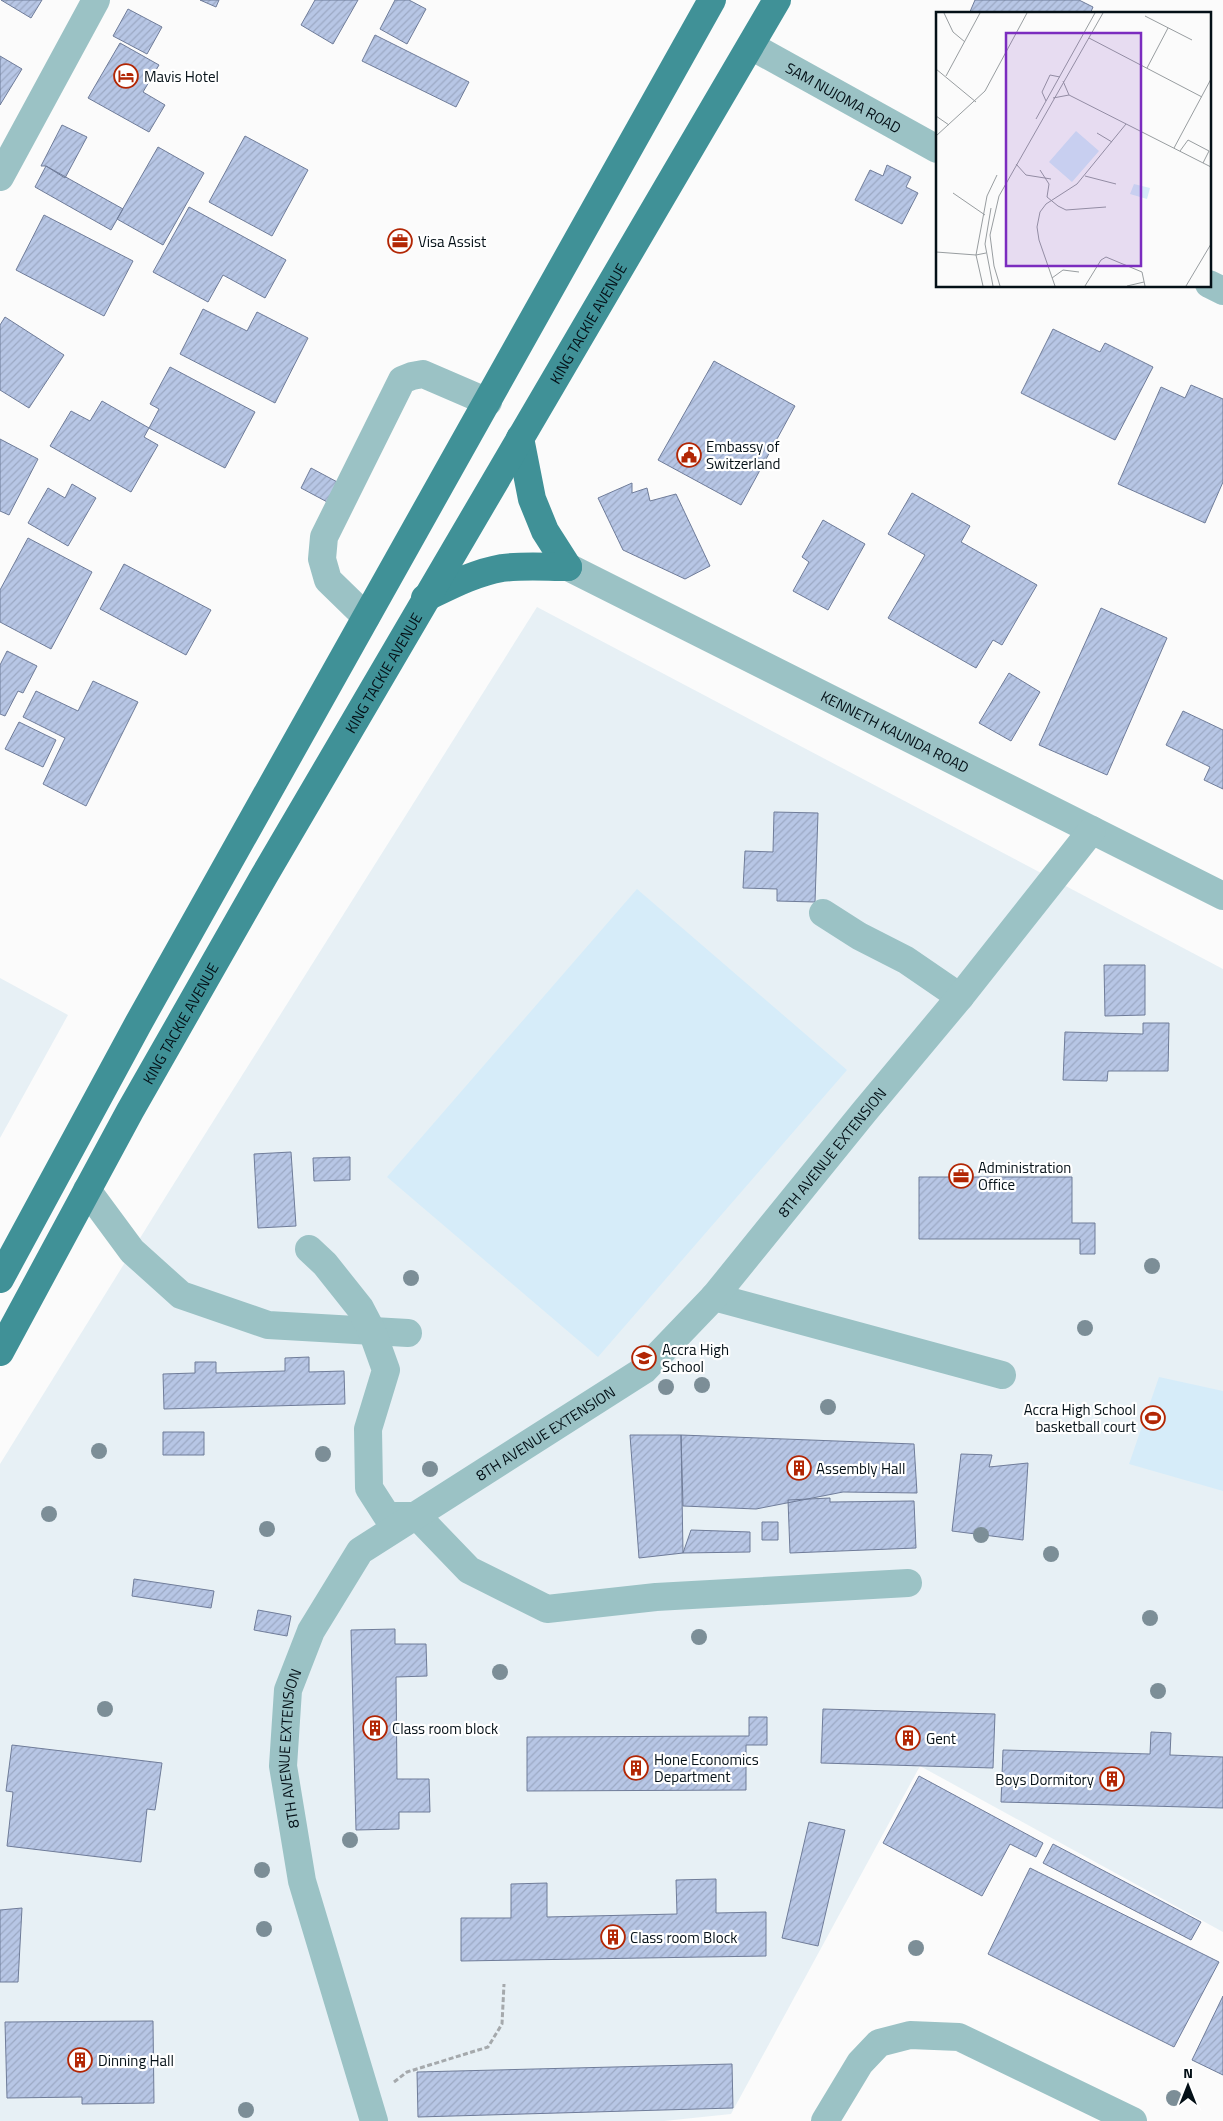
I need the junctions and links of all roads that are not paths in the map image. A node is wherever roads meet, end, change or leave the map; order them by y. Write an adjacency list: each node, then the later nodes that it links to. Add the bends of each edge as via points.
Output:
1 (96, 0): 6 (street)
2 (712, 0): 9 (main road)
3 (777, 0): 4 (main road, KING TACKIE AVENUE)
4 (751, 46): 5 (street, SAM NUJOMA ROAD); 10 (main road, KING TACKIE AVENUE)
5 (936, 149)
6 (0, 177)
7 (1210, 284): 8 (street)
8 (1223, 291)
9 (488, 402): 13 (main road); 13 (street, via 423,374 402,380 324,537 322,558 328,580)
10 (520, 438): 11 (main road, via 532,499 545,531); 12 (main road, KING TACKIE AVENUE)
11 (568, 567): 12 (main road, via 501,568 462,580); 14 (street, KENNETH KAUNDA ROAD)
12 (425, 598): 18 (main road, KING TACKIE AVENUE)
13 (366, 616): 20 (main road)
14 (1092, 830): 15 (street, KENNETH KAUNDA ROAD); 17 (street, 8TH AVENUE EXTENSION)
15 (1223, 896)
16 (823, 913): 17 (street, via 906,960)
17 (960, 997): 21 (street, 8TH AVENUE EXTENSION)
18 (87, 1190): 22 (street, via 132,1251 181,1294 268,1326); 24 (main road, KING TACKIE AVENUE)
19 (309, 1249): 22 (street, via 360,1308)
20 (0, 1279)
21 (714, 1297): 25 (street); 26 (street, 8TH AVENUE EXTENSION, via 644,1370)
22 (372, 1331): 23 (street); 26 (street, via 386,1370 368,1429 369,1488 388,1516)
23 (408, 1333)
24 (0, 1352)
25 (1002, 1375)
26 (417, 1516): 27 (street, via 469,1570 548,1609 656,1597); 28 (street, 8TH AVENUE EXTENSION, via 360,1552 311,1631 288,1690 283,1766 302,1881)
27 (908, 1584)
28 (372, 2113)
29 (825, 2121): 30 (street, via 860,2063 878,2043 910,2035 959,2037)
30 (1133, 2121)

